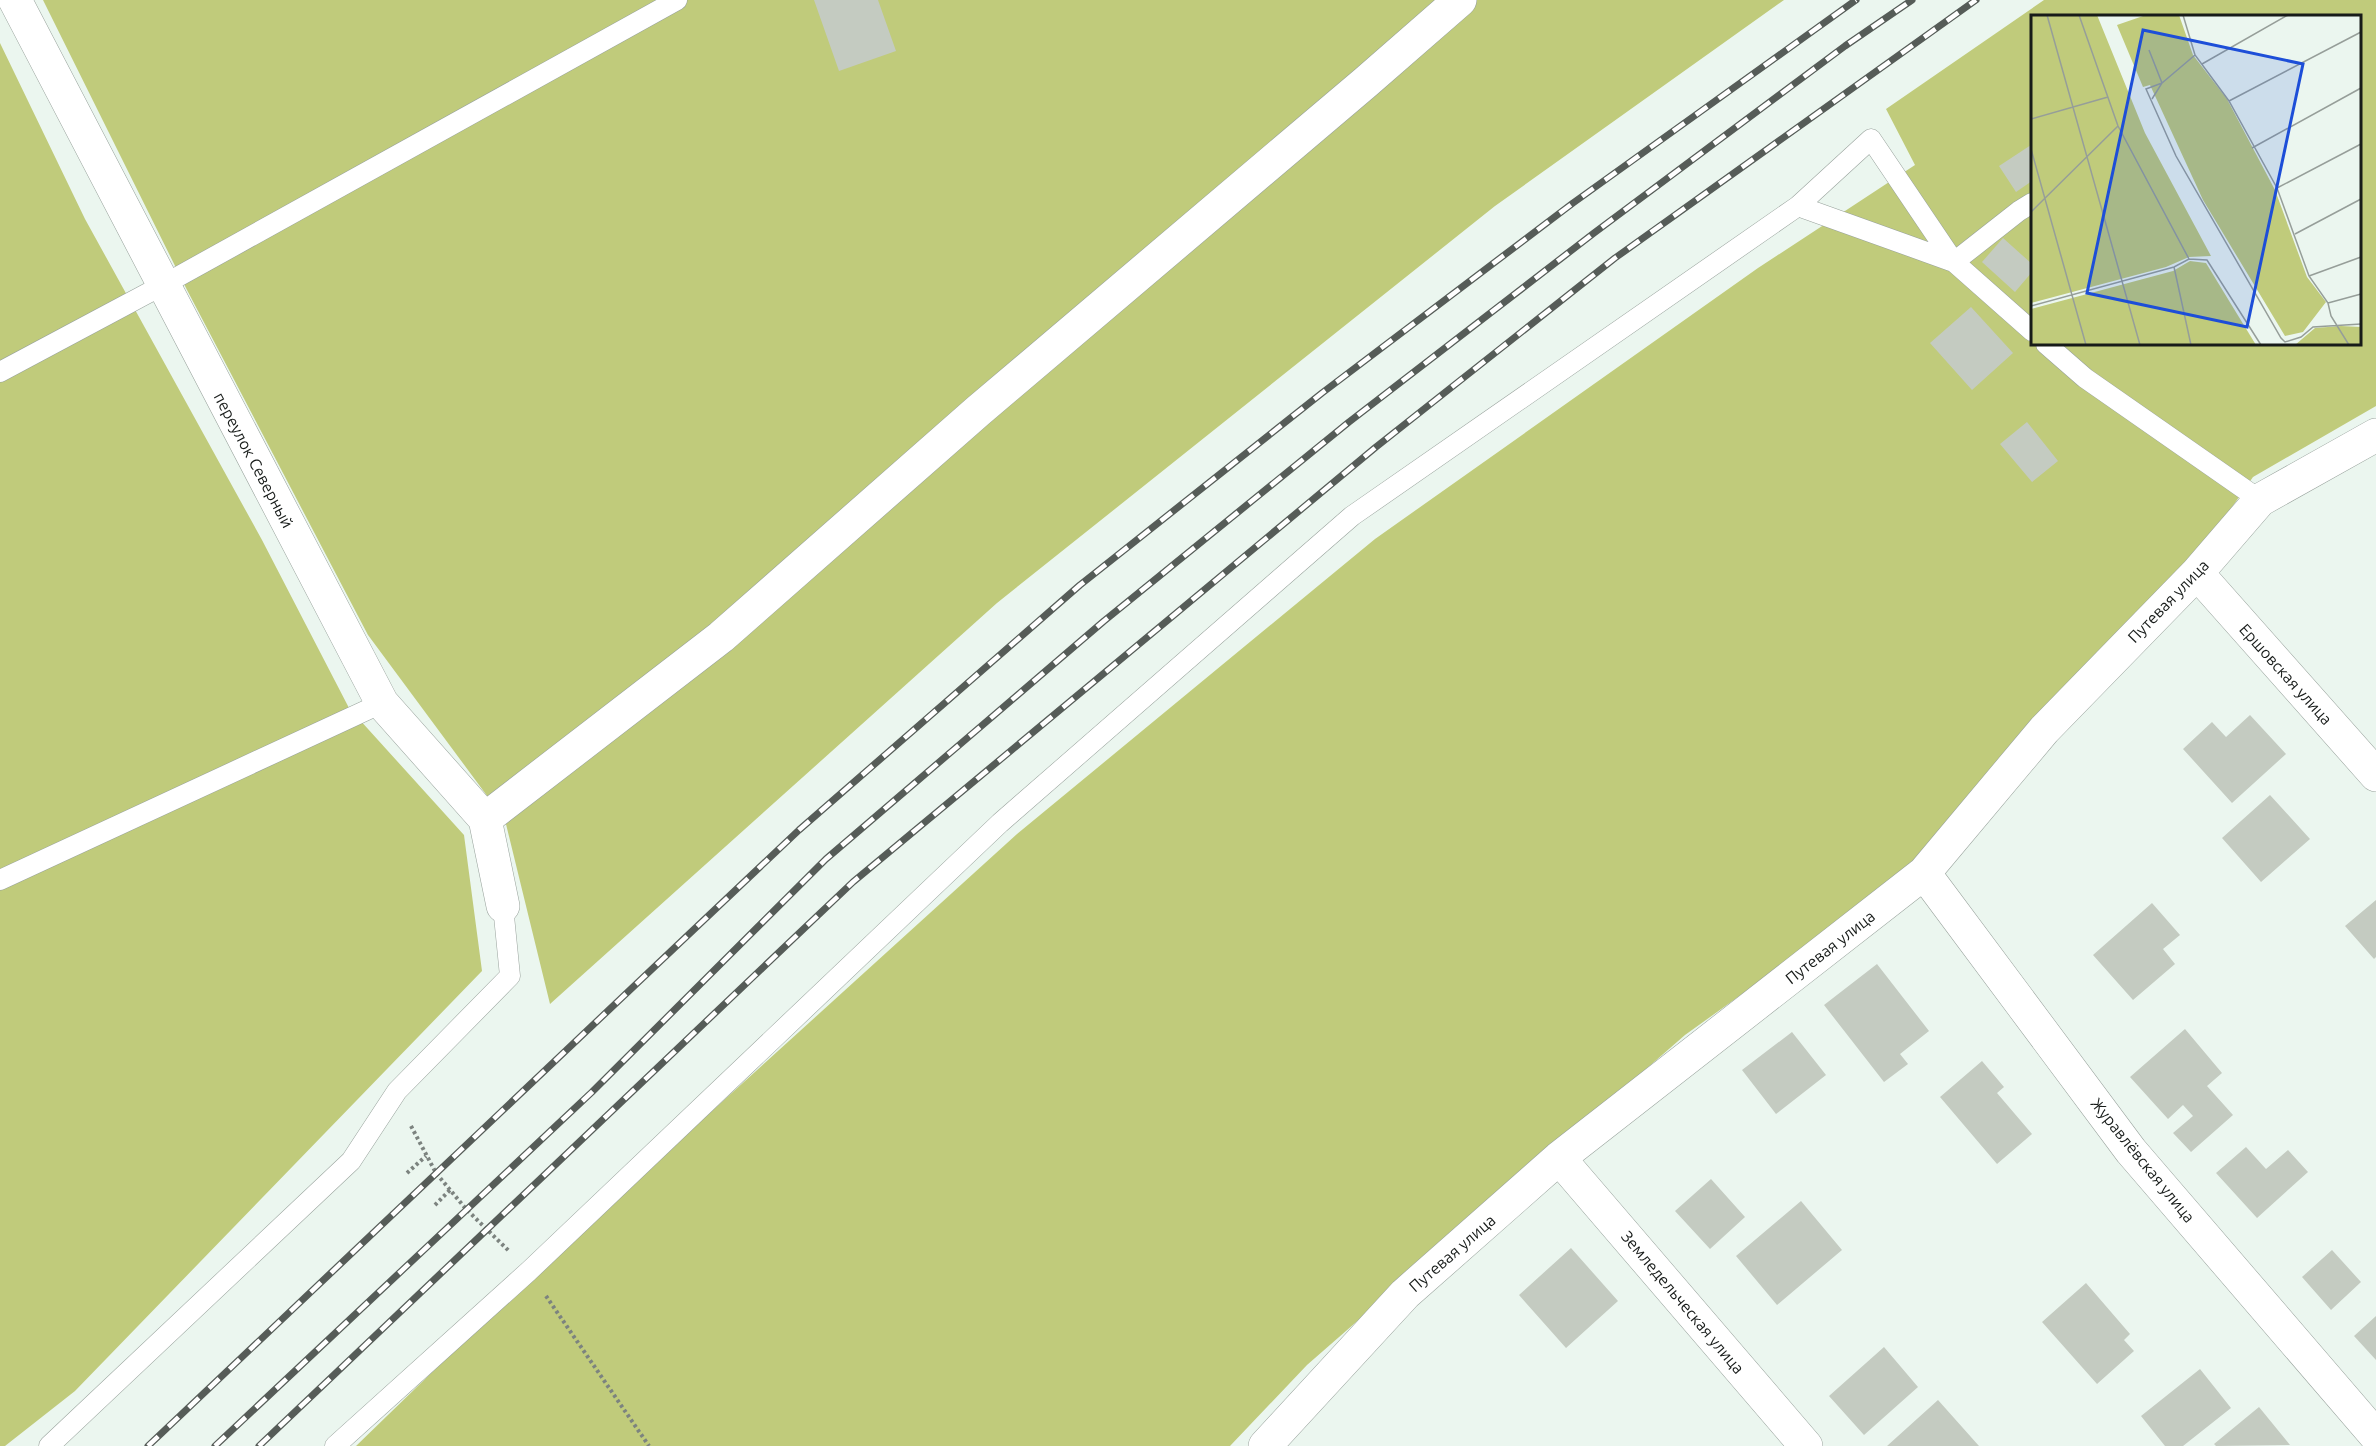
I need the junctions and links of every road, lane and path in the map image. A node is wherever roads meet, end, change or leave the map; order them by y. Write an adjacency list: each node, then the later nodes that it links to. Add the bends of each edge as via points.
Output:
1 (15, 0): 7 (street, переулок Северный)
2 (677, 0): 7 (lane)
3 (1460, 0): 16 (street, via 721,637)
4 (2031, 204): 6 (lane)
5 (1798, 206): 6 (lane); 6 (lane, via 1871,140); 27 (lane, via 1352,516 1000,823 529,1271)
6 (1954, 262): 8 (lane)
7 (163, 285): 10 (lane); 14 (street, переулок Северный)
8 (2031, 330)
9 (2047, 345): 12 (lane, via 2085,378)
10 (0, 372)
11 (2376, 435): 12 (street, Путевая улица)
12 (2259, 500): 13 (street, Путевая улица)
13 (2197, 573): 15 (street, Ершовская улица); 17 (street, Путевая улица, via 2044,730)
14 (382, 703): 16 (street, переулок Северный); 18 (lane)
15 (2376, 775)
16 (485, 819): 19 (street, переулок Северный)
17 (1924, 873): 21 (street, Путевая улица); 25 (street, Журавлёвская улица, via 2131,1151)
18 (0, 880)
19 (503, 906): 26 (lane, via 510,976 397,1091 351,1161)
20 (426, 1156): 22 (path)
21 (1559, 1158): 28 (street, Путевая улица, via 1405,1294); 29 (street, Земледельческая улица)
22 (407, 1173)
23 (451, 1189): 24 (path)
24 (435, 1204)
25 (2376, 1436)
26 (49, 1446)
27 (335, 1446)
28 (1265, 1446)
29 (1806, 1446)

